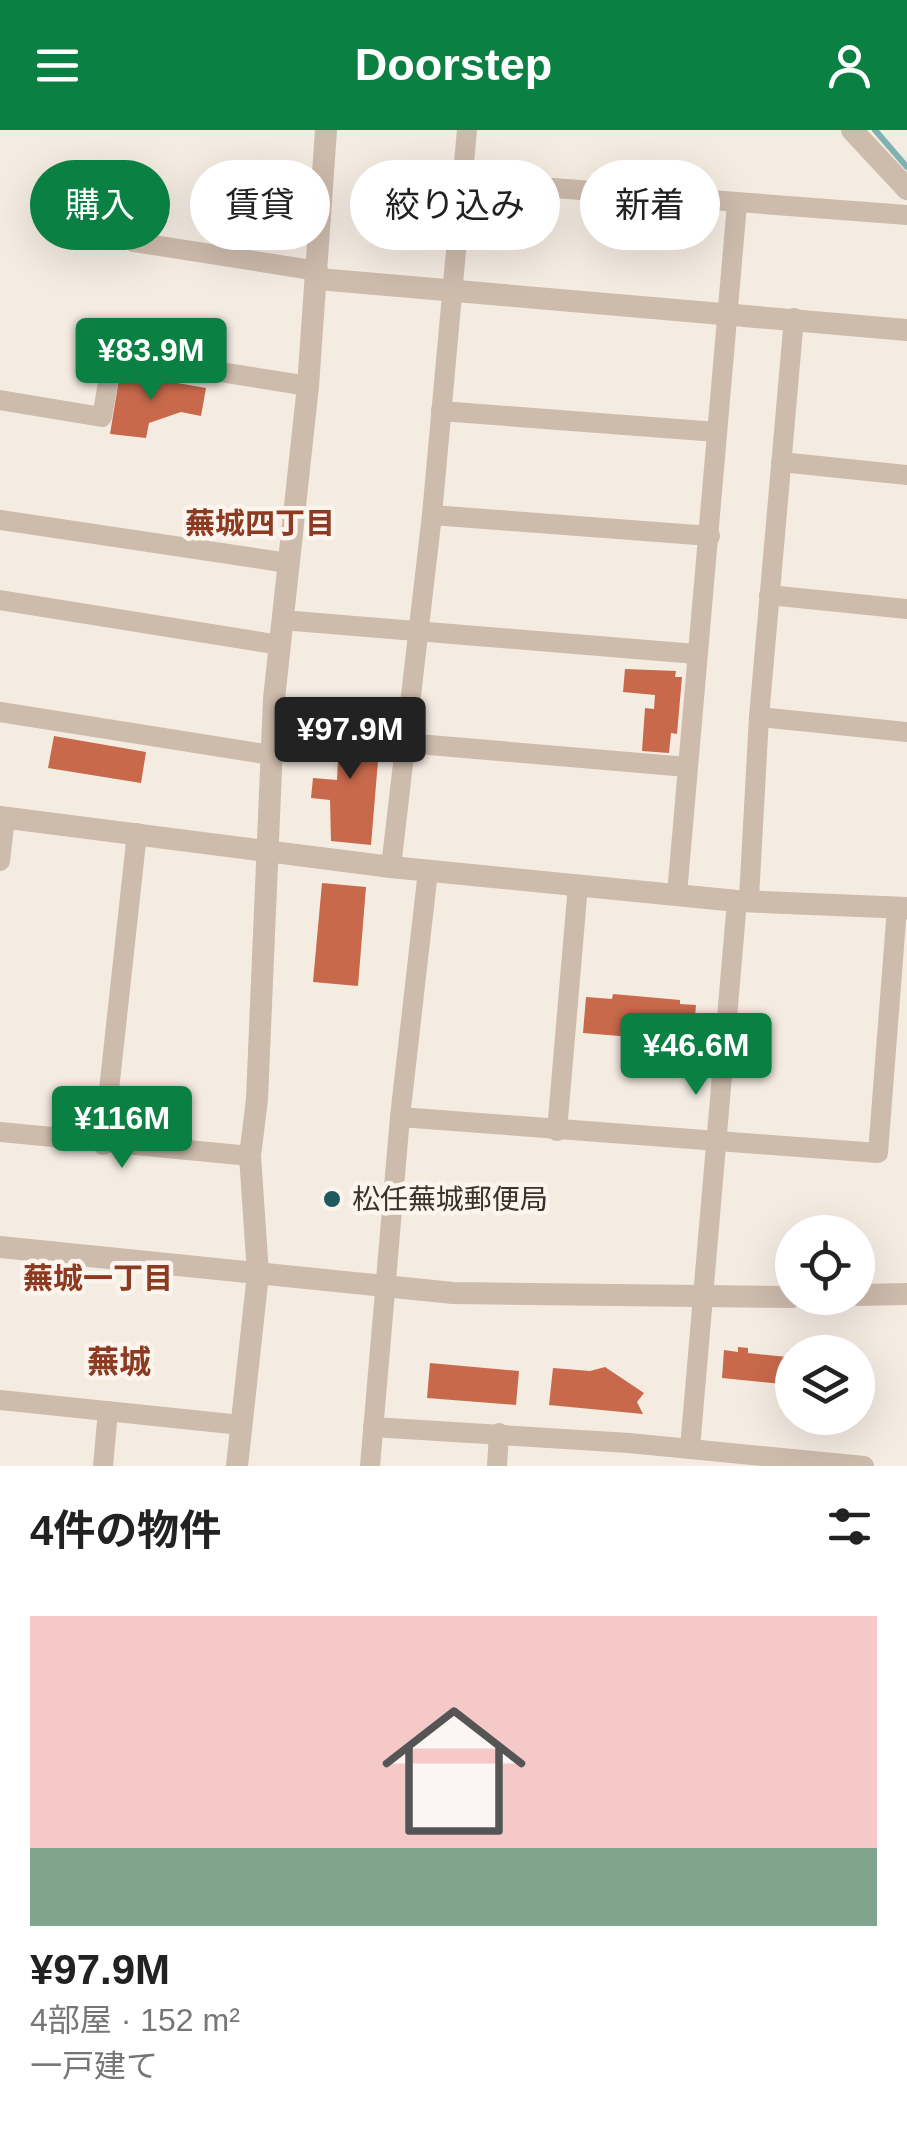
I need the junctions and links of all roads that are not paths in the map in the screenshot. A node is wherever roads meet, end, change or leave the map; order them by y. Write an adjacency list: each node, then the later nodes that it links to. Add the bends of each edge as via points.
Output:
1 (326, 130): 11 (street)
2 (467, 130): 4 (street)
3 (852, 130): 6 (street)
4 (464, 160)
5 (560, 189): 7 (street)
6 (907, 189)
7 (737, 204): 8 (street); 13 (street)
8 (907, 215)
9 (170, 248): 11 (street)
10 (455, 250): 12 (street)
11 (318, 275): 12 (street); 16 (street)
12 (450, 294): 13 (street); 18 (street)
13 (726, 311): 14 (street); 19 (street)
14 (794, 318): 15 (street); 20 (street)
15 (907, 330)
16 (308, 386): 17 (street, via 113,356 102,417); 25 (street)
17 (0, 400)
18 (440, 411): 19 (street); 22 (street)
19 (717, 432): 24 (street)
20 (781, 462): 21 (street); 26 (street)
21 (907, 475)
22 (432, 515): 24 (street); 30 (street)
23 (0, 520): 25 (street)
24 (710, 536): 32 (street)
25 (288, 563): 29 (street)
26 (769, 595): 28 (street); 34 (street)
27 (0, 600): 31 (street)
28 (907, 609)
29 (282, 620): 30 (street); 31 (street)
30 (419, 630): 32 (street); 36 (street)
31 (280, 645): 37 (street)
32 (696, 654): 38 (street)
33 (0, 712): 37 (street)
34 (760, 717): 35 (street); 47 (street)
35 (907, 732)
36 (406, 743): 38 (street); 43 (street)
37 (270, 756): 41 (street)
38 (687, 767): 46 (street)
39 (2, 817): 40 (street); 42 (street)
40 (137, 833): 41 (street); 53 (street)
41 (266, 848): 43 (street); 54 (street)
42 (0, 861)
43 (390, 868): 44 (street)
44 (428, 871): 45 (street); 49 (street)
45 (578, 885): 46 (street); 50 (street)
46 (677, 894): 47 (street)
47 (743, 899): 48 (street); 52 (street)
48 (902, 908): 52 (street, via 878,1153)
49 (400, 1117): 50 (street); 57 (street)
50 (557, 1130): 52 (street)
51 (0, 1132): 53 (street)
52 (717, 1144): 61 (street)
53 (103, 1145): 54 (street)
54 (250, 1156): 56 (street)
55 (0, 1247): 56 (street)
56 (258, 1274): 57 (street); 64 (street)
57 (382, 1286): 61 (street, via 453,1294); 65 (street)
58 (907, 1294): 59 (street)
59 (875, 1295)
60 (775, 1297): 61 (street)
61 (704, 1299): 68 (street)
62 (0, 1400): 63 (street)
63 (108, 1411): 64 (street); 70 (street)
64 (242, 1425): 71 (street)
65 (373, 1427): 66 (street); 72 (street)
66 (500, 1433): 67 (street); 73 (street)
67 (628, 1443): 68 (street); 74 (street)
68 (690, 1448): 69 (street)
69 (744, 1460): 75 (street)
70 (103, 1466)
71 (237, 1466)
72 (370, 1466)
73 (497, 1466)
74 (626, 1466)
75 (864, 1466)

